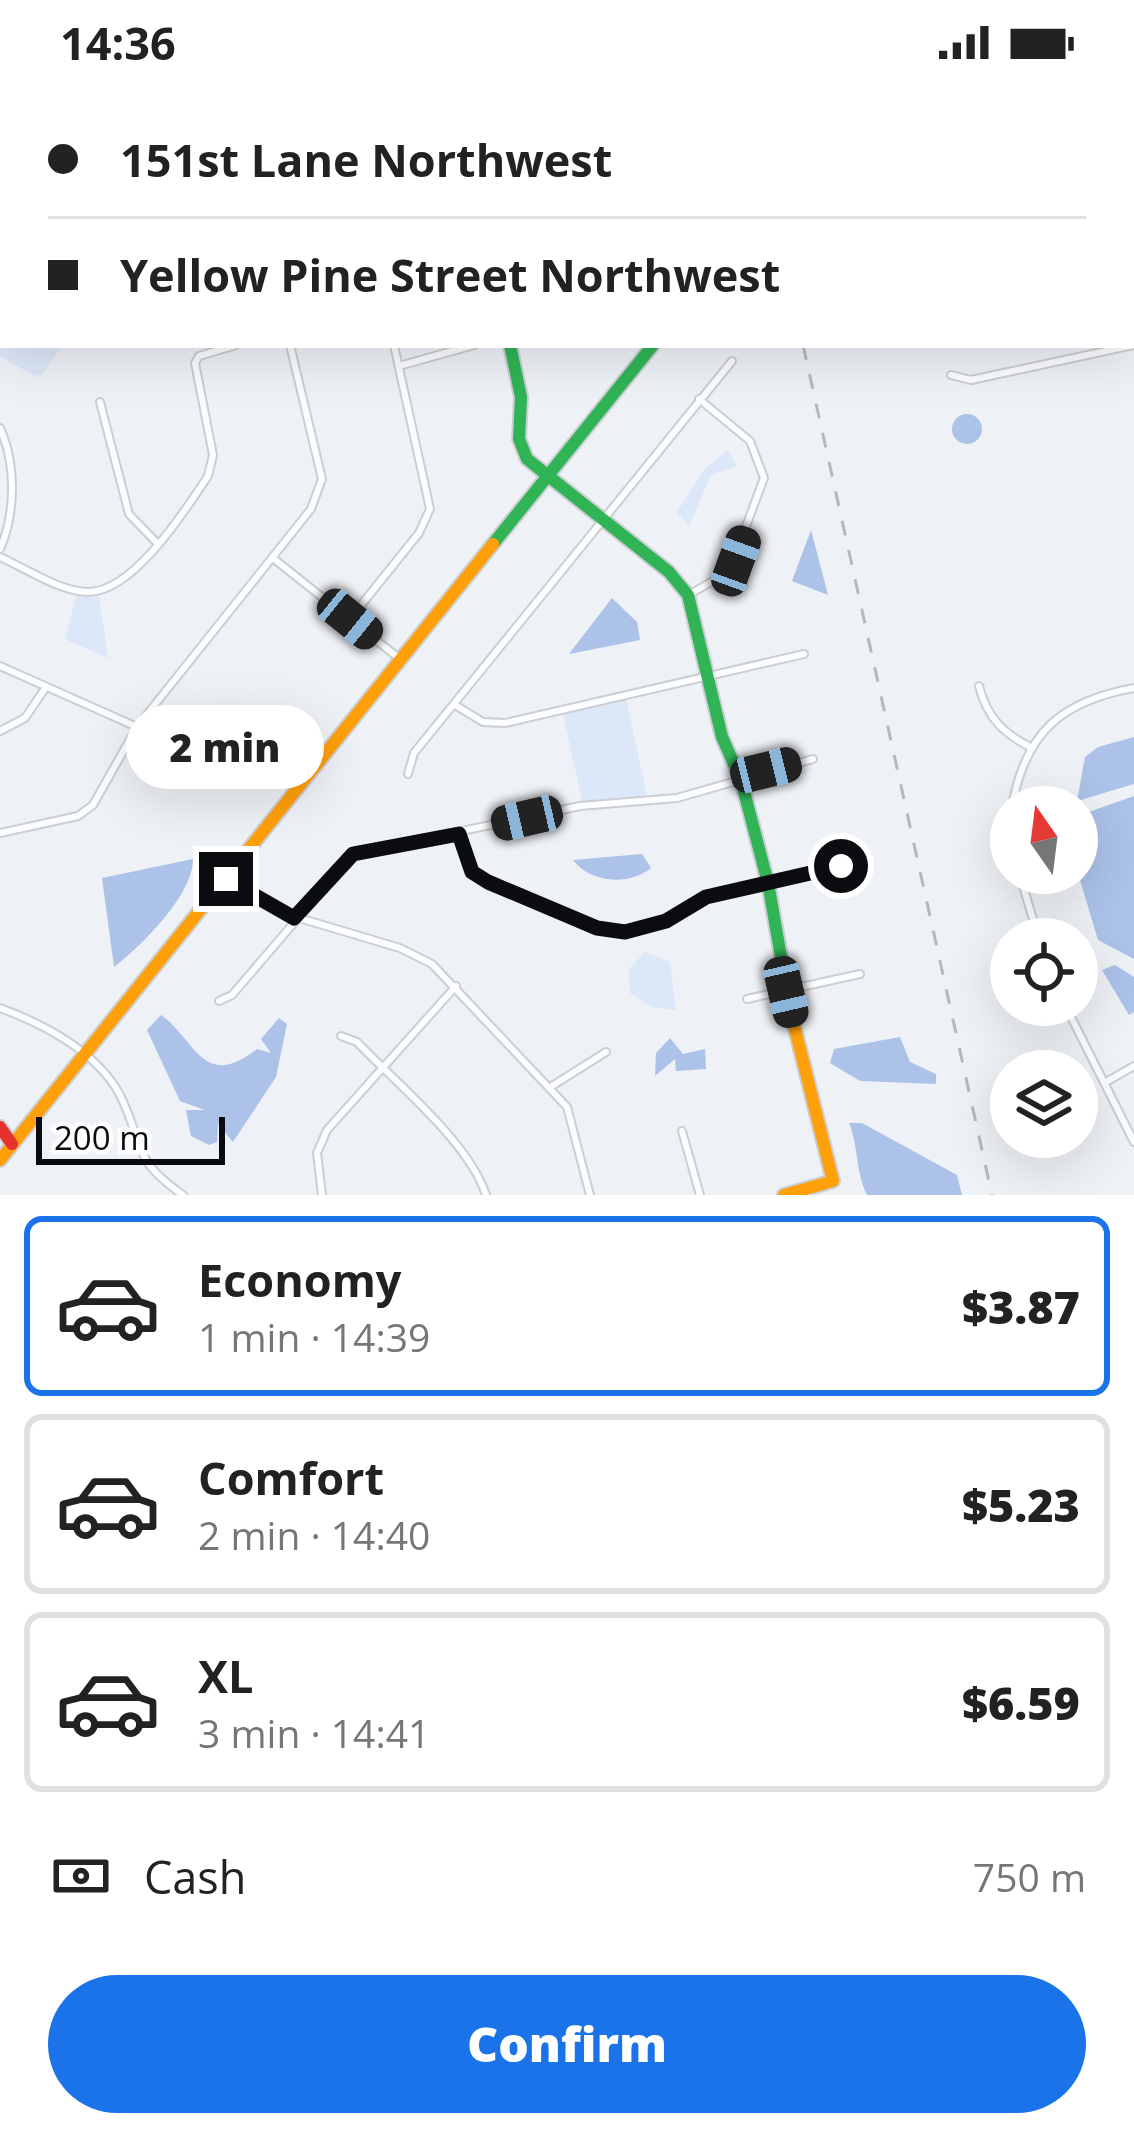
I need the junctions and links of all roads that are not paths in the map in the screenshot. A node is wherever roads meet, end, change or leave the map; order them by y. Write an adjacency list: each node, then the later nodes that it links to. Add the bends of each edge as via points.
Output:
1 (226, 348): 16 (street, via 198,356 194,370 210,469)
2 (291, 348): 18 (street, via 320,459 318,495)
3 (395, 348): 9 (street)
4 (463, 348): 9 (street)
5 (511, 348): 14 (street, via 521,448)
6 (651, 348): 14 (street)
7 (1120, 348): 10 (street, via 970,380)
8 (732, 362): 11 (street)
9 (399, 366): 20 (street, via 430,493 425,519)
10 (951, 375)
11 (699, 399): 15 (street); 19 (street, via 750,441 764,478 736,561)
12 (100, 402): 16 (street, via 129,514)
13 (0, 428): 17 (street, via 11,525)
14 (548, 476): 15 (street); 22 (street)
15 (604, 519): 19 (street); 28 (street)
16 (157, 542): 17 (street, via 126,579 88,592)
17 (0, 553)
18 (273, 558): 20 (street); 29 (street)
19 (688, 596): 24 (street)
20 (350, 619): 22 (street)
21 (804, 654): 24 (street)
22 (403, 662): 39 (street)
23 (0, 666): 26 (street)
24 (709, 677): 28 (street, via 493,724); 34 (street)
25 (979, 686): 31 (street, via 993,720)
26 (46, 687): 29 (street); 30 (street, via 25,718)
27 (1134, 688): 31 (street, via 1065,710)
28 (454, 704): 33 (street)
29 (137, 727): 36 (street, via 93,805 78,816)
30 (0, 731)
31 (1032, 748): 35 (street)
32 (813, 759): 34 (street)
33 (407, 774)
34 (741, 780): 37 (street); 40 (street)
35 (1019, 786)
36 (0, 833)
37 (459, 834): 40 (street, via 472,872 614,932); 41 (street, via 353,854)
38 (841, 866): 40 (street)
39 (226, 879): 41 (street); 51 (street)
40 (768, 883): 44 (street)
41 (294, 918): 43 (street, via 400,948); 46 (street, via 232,995)
42 (860, 974): 44 (street)
43 (456, 986): 53 (street); 55 (street)
44 (786, 992): 45 (street); 65 (street, via 833,1180)
45 (747, 999)
46 (219, 1000)
47 (0, 1008): 51 (street, via 39,1023)
48 (1076, 1026): 54 (street)
49 (340, 1036): 53 (street)
50 (606, 1052): 55 (street)
51 (83, 1056): 59 (street); 60 (street, via 119,1094 153,1174)
52 (1134, 1066): 54 (street)
53 (382, 1068): 61 (street, via 327,1130 316,1164); 62 (street, via 472,1164)
54 (1106, 1082): 58 (street)
55 (552, 1085): 63 (street, via 573,1123)
56 (682, 1130): 64 (street)
57 (0, 1131): 59 (street)
58 (1134, 1142)
59 (6, 1152)
60 (183, 1195)
61 (322, 1195)
62 (486, 1195)
63 (590, 1195)
64 (700, 1195)
65 (784, 1195)

